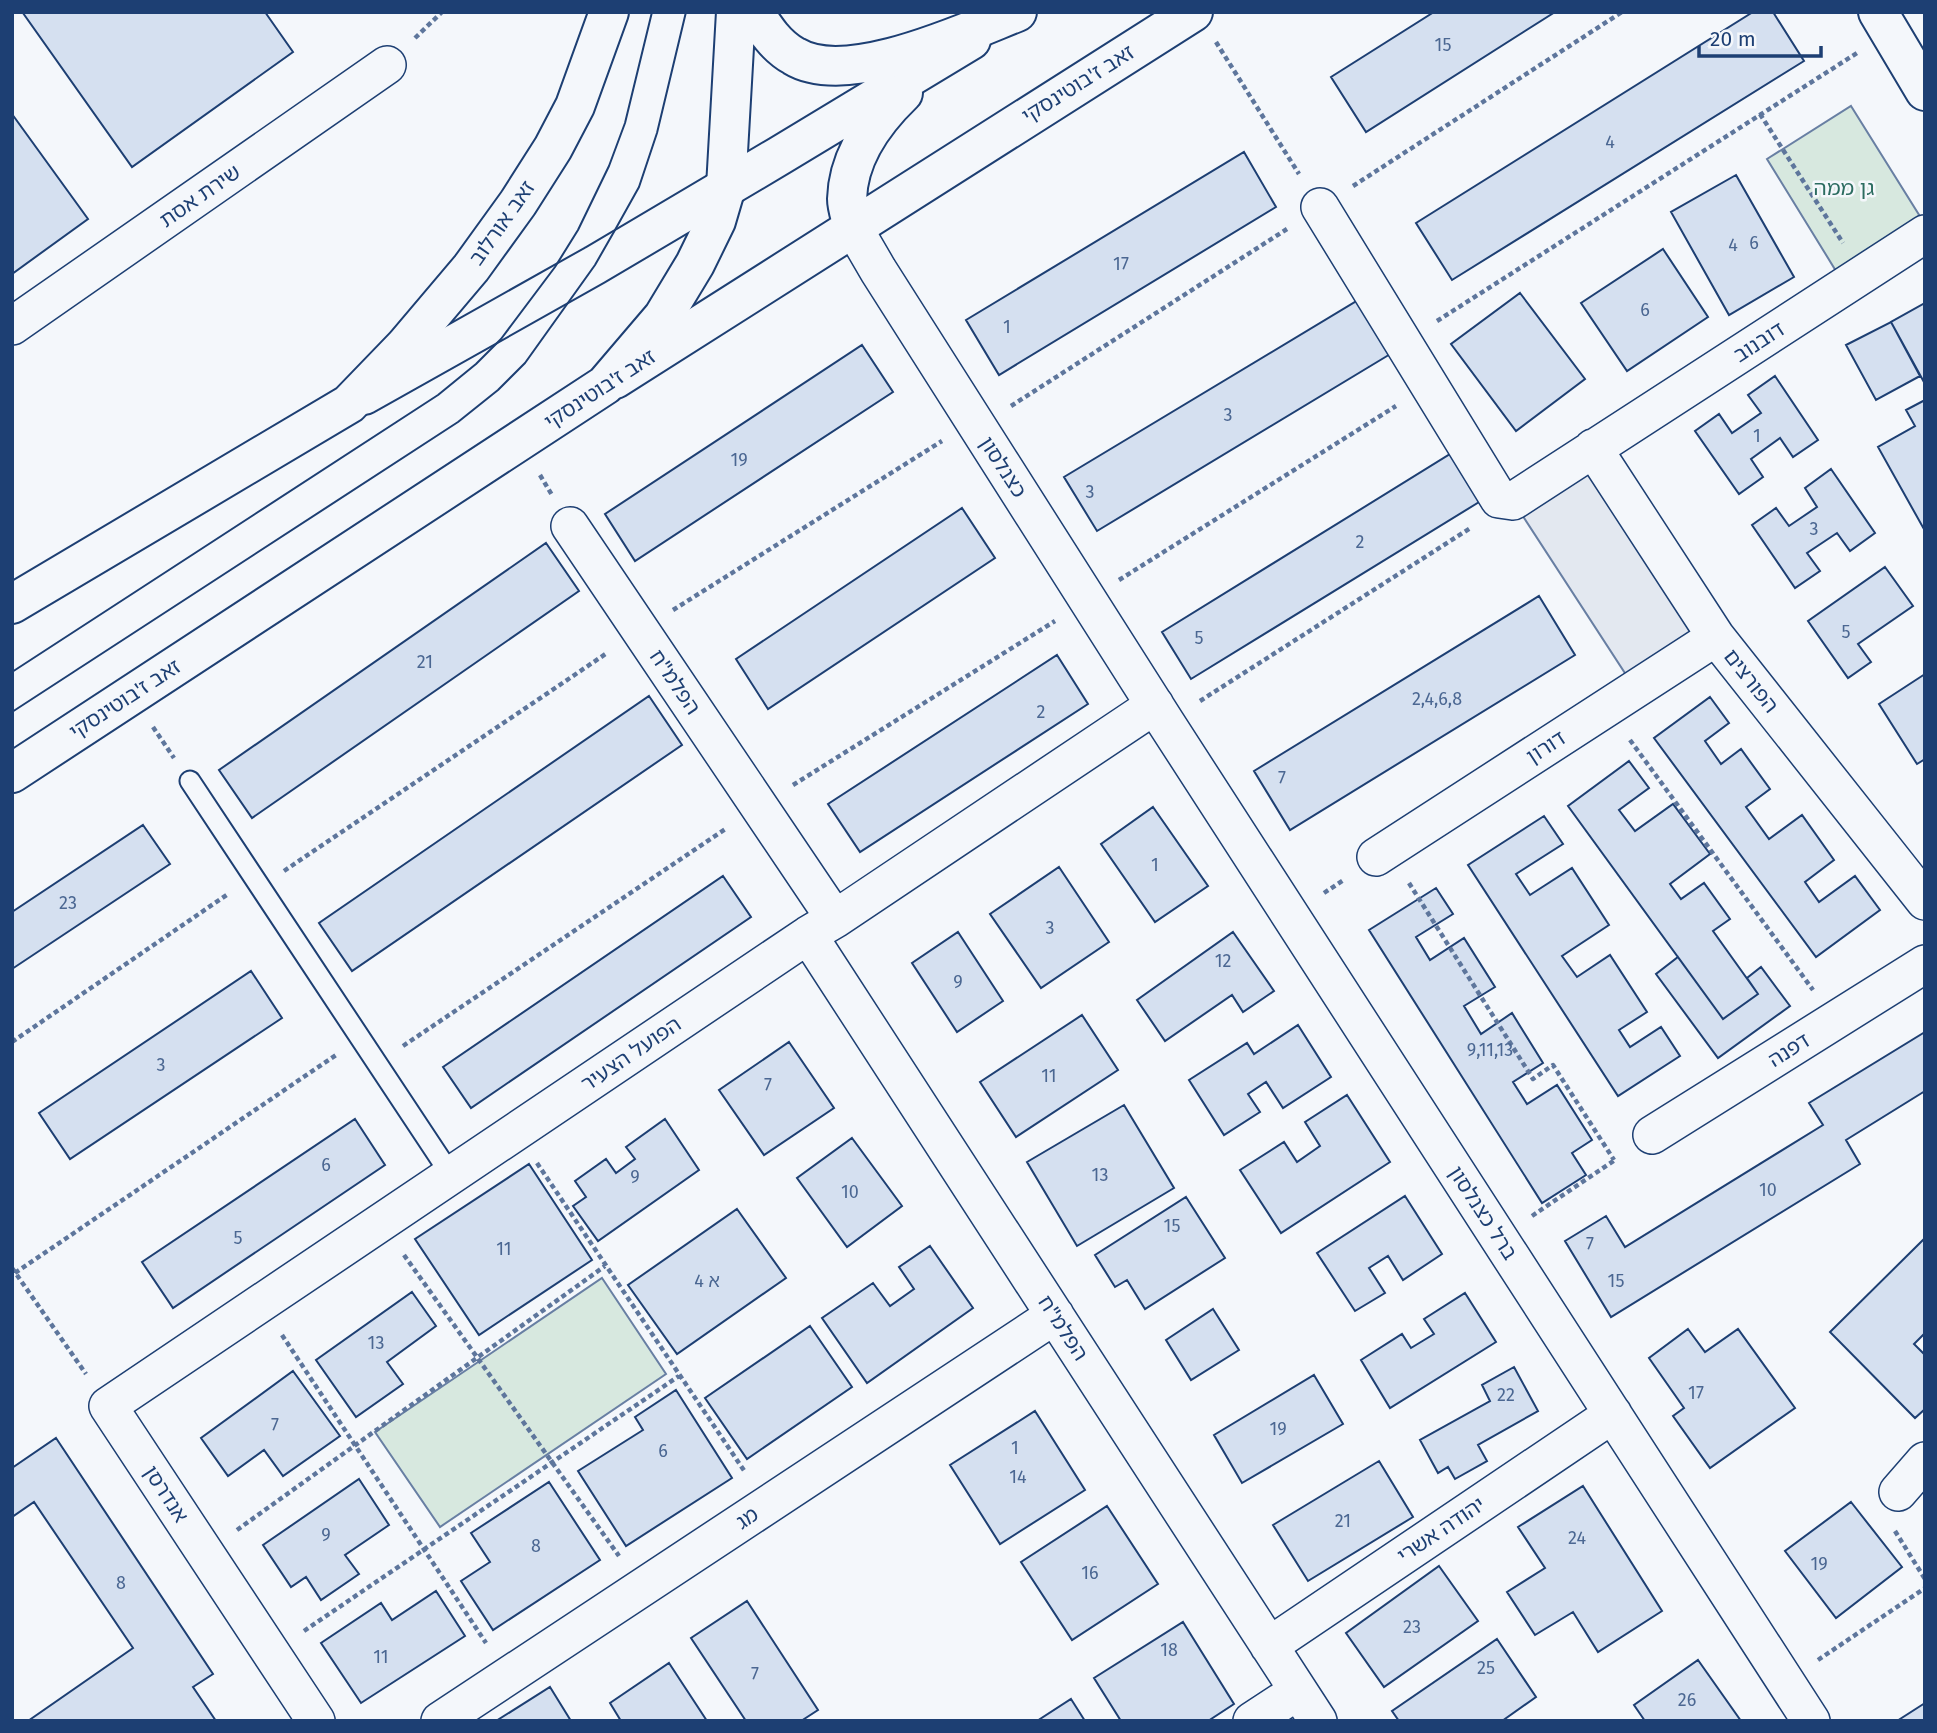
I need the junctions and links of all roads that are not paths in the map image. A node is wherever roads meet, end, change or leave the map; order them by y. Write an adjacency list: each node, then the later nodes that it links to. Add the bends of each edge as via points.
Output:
1 (609, 12): 16 (main road, זאב אורלוב, via 575,106 518,203 471,268)
2 (736, 12): 10 (main road)
3 (754, 12): 4 (main road, via 776,43 795,57 816,65 847,65 889,59)
4 (1017, 12): 7 (main road)
5 (1883, 22): 9 (main road)
6 (1202, 24): 12 (main road, זאב ז'בוטינסקי)
7 (966, 43): 10 (main road); 12 (main road, via 894,102 857,154 847,202)
8 (387, 65): 14 (street, שירת אסת)
9 (1925, 91)
10 (726, 187): 15 (main road, via 716,221 663,317); 16 (main road)
11 (1320, 207): 17 (street, דובנוב, via 1499,499 1513,501)
12 (853, 227): 15 (main road, זאב ז'בוטינסקי); 21 (street, כצנלסון)
13 (1925, 234): 17 (street, דובנוב)
14 (12, 326)
15 (605, 385): 22 (main road, זאב ז'בוטינסקי)
16 (349, 404): 19 (main road)
17 (1593, 448): 20 (street, הפורצים)
18 (570, 526): 26 (street, הפלמ"ח, via 758,806)
19 (12, 604)
20 (1716, 637): 24 (street, דורון); 25 (street, הפורצים)
21 (1161, 714): 26 (street, הפועל הצעיר); 32 (street, ברל כצנלסון)
22 (12, 773)
23 (190, 781): 29 (lane)
24 (1382, 854)
25 (1925, 901)
26 (821, 927): 29 (street, הפועל הצעיר); 30 (street, הפלמ"ח)
27 (1925, 964): 28 (street, דפנה)
28 (1652, 1135)
29 (452, 1175): 31 (street, הפועל הצעיר)
30 (1055, 1315): 35 (street, הפלמ"ח); 38 (street, מג)
31 (108, 1406): 37 (street, אנדרסן)
32 (1613, 1414): 35 (street, יהודה אשרי); 41 (street, ברל כצנלסון)
33 (1925, 1461): 34 (street)
34 (1898, 1492)
35 (1269, 1646): 36 (street, הפלמ"ח)
36 (1298, 1690): 39 (street); 40 (street, הפלמ"ח)
37 (317, 1721)
38 (440, 1721)
39 (1251, 1721)
40 (1318, 1721)
41 (1811, 1721)

